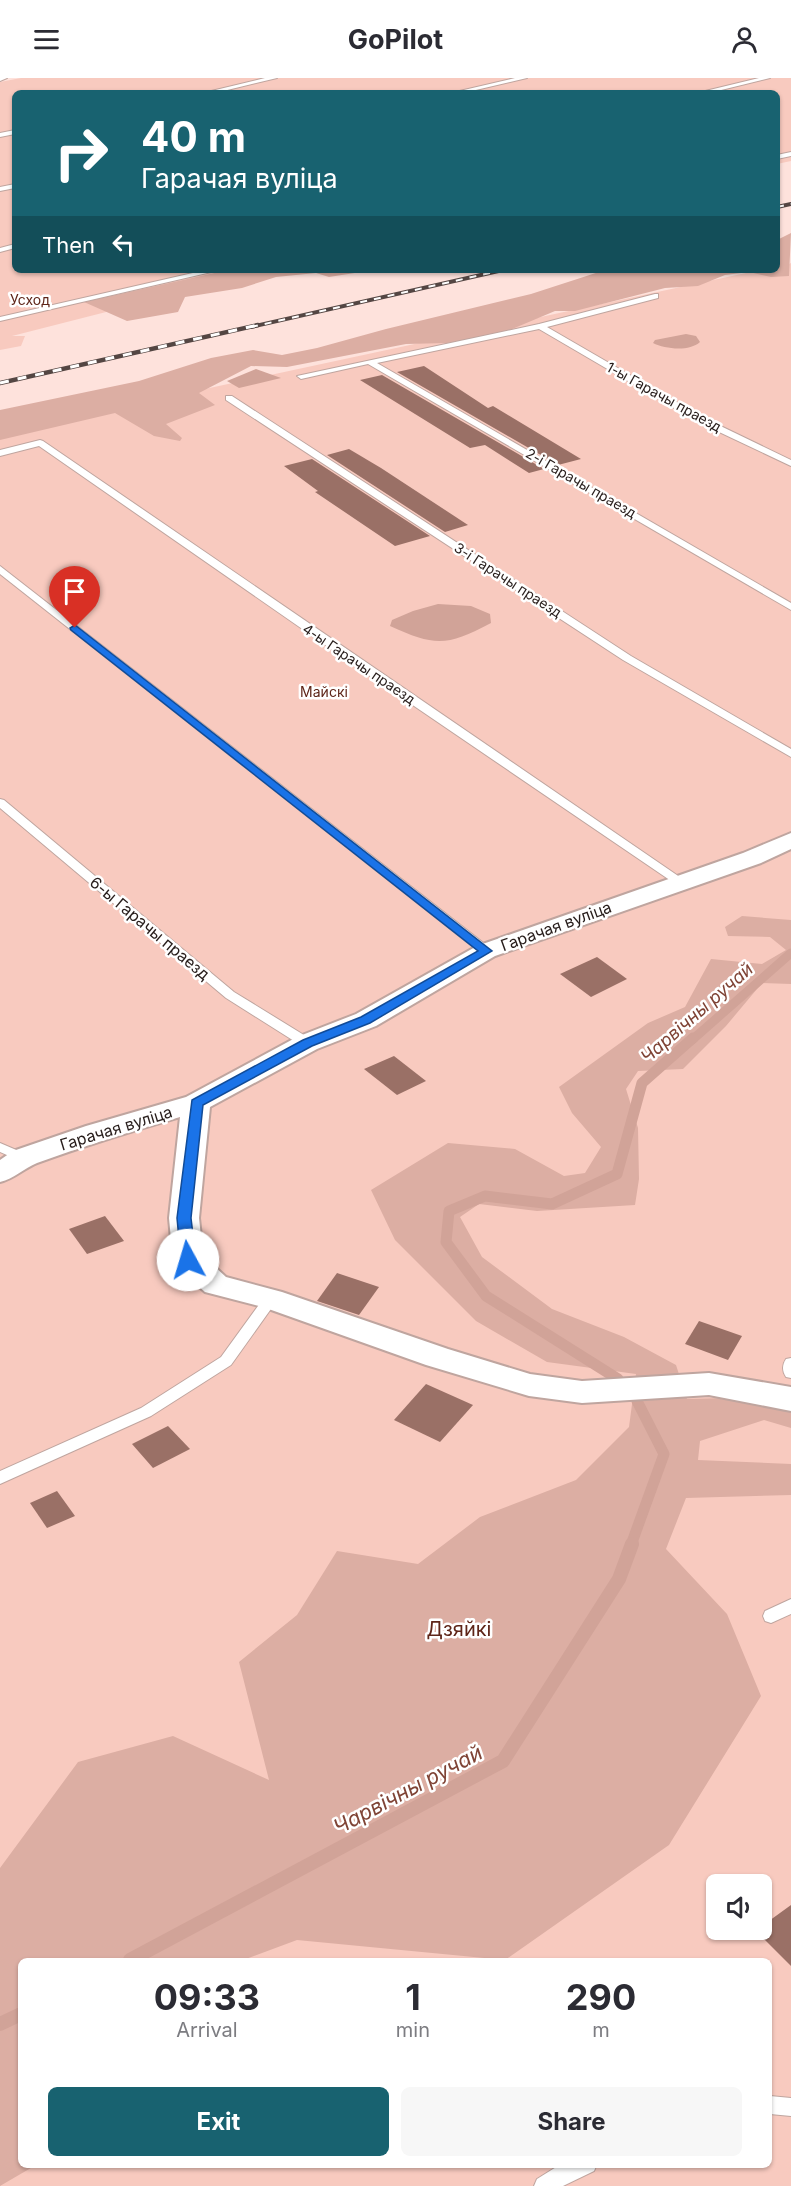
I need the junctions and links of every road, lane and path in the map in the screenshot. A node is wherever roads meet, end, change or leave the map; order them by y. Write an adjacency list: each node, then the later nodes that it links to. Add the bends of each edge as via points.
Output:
1 (274, 78): 4 (lane)
2 (525, 78): 5 (lane)
3 (767, 78): 6 (lane)
4 (220, 90)
5 (468, 90)
6 (713, 90)
7 (203, 273): 9 (lane)
8 (655, 296): 10 (lane)
9 (0, 320)
10 (540, 326): 11 (lane); 15 (lane, 1-ы Гарачы праезд, via 701,420)
11 (370, 362): 12 (lane); 17 (lane, 2-і Гарачы праезд)
12 (302, 376)
13 (229, 398): 18 (lane, 3-і Гарачы праезд, via 627,658)
14 (0, 453): 21 (lane, 4-ы Гарачы праезд, via 40,443)
15 (791, 463)
16 (0, 569): 22 (lane)
17 (791, 607)
18 (791, 754)
19 (0, 802): 23 (lane, 6-ы Гарачы праезд, via 230,995)
20 (791, 840): 21 (street, Гарачая вуліца)
21 (681, 882): 22 (street, Гарачая вуліца)
22 (486, 951): 23 (street, Гарачая вуліца, via 366,1020)
23 (307, 1043): 24 (street, Гарачая вуліца)
24 (196, 1103): 25 (street, Гарачая вуліца); 27 (street, via 184,1218 188,1260 216,1285)
25 (12, 1152): 26 (street, Гарачая вуліца)
26 (0, 1173)
27 (272, 1299): 30 (street, via 529,1385 582,1392 710,1384); 31 (lane, via 226,1361 146,1412)
28 (791, 1363): 29 (lane)
29 (791, 1373)
30 (791, 1399)
31 (0, 1478)
32 (791, 1606): 33 (lane)
33 (771, 1616)
34 (772, 2105): 35 (lane)
35 (791, 2107)
36 (576, 2168): 37 (lane)
37 (544, 2186)

